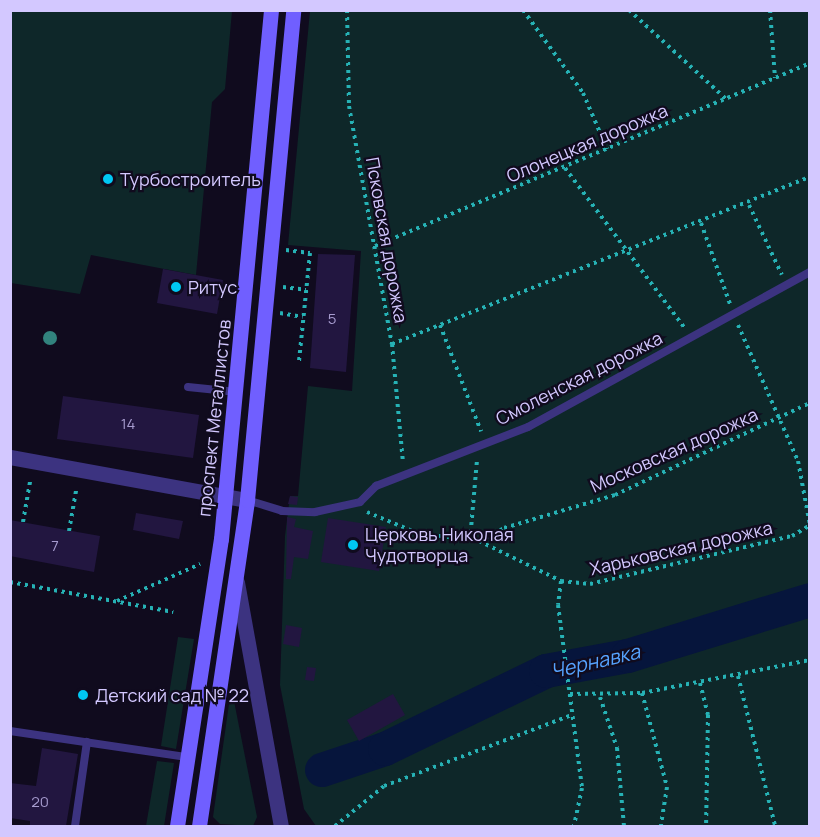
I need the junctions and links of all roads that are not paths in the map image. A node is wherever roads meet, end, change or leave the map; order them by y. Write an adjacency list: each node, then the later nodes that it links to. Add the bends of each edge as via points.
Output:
1 (271, 10): 5 (street, проспект Металлистов)
2 (293, 10): 8 (street)
3 (810, 272): 8 (lane, Смоленская дорожка, via 528,427 365,492 360,502 315,512 282,511)
4 (188, 387): 5 (lane)
5 (237, 392): 7 (street, проспект Металлистов)
6 (10, 457): 7 (street)
7 (226, 496): 8 (street); 12 (street, проспект Металлистов)
8 (247, 500): 9 (street)
9 (237, 580): 15 (street); 16 (street)
10 (10, 732): 11 (lane)
11 (87, 742): 12 (lane); 13 (lane)
12 (187, 757): 14 (street, проспект Металлистов)
13 (75, 826)
14 (177, 826)
15 (198, 826)
16 (281, 826)

